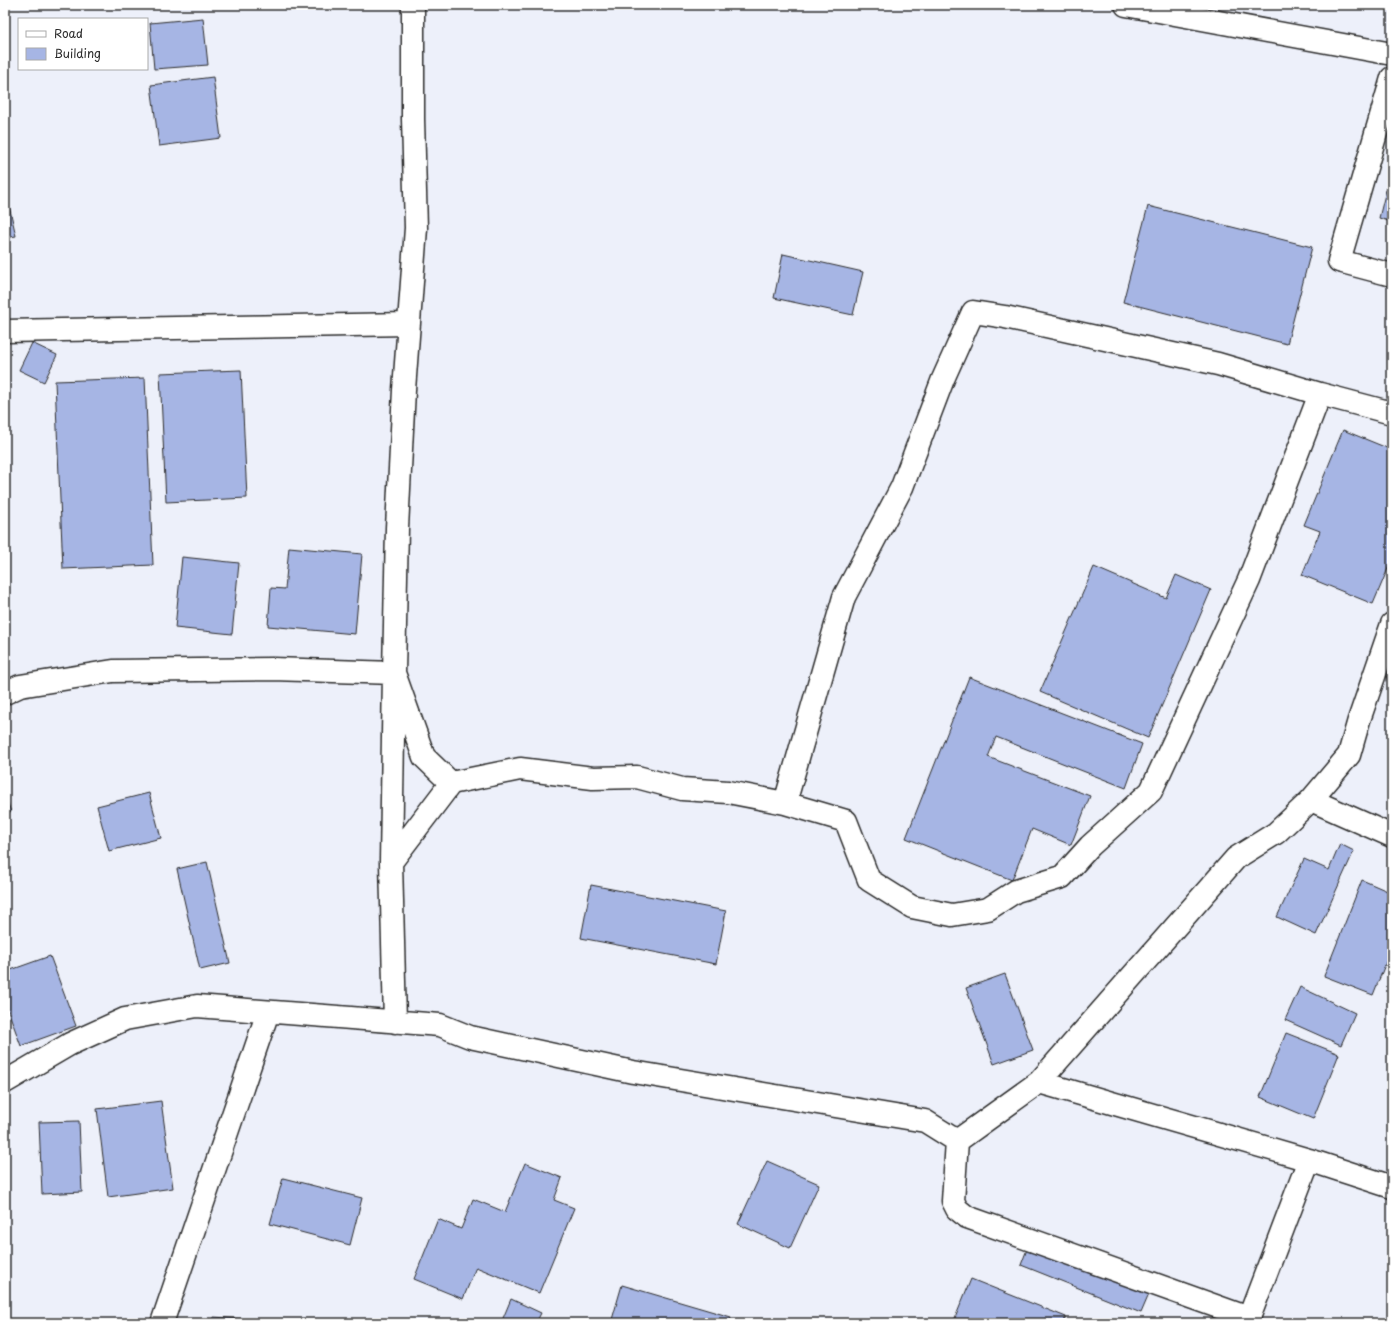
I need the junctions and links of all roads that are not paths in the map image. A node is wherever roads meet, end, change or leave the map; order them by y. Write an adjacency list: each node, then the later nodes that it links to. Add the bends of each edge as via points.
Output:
1 (413, 5): 6 (street, via 416,228)
2 (1126, 5): 3 (street)
3 (1392, 54)
4 (1392, 78): 5 (street, via 1340,261)
5 (1392, 275)
6 (409, 324): 7 (street); 11 (street, via 398,520)
7 (5, 331)
8 (1320, 394): 9 (street); 15 (street, via 1218,364 973,312 943,379 902,487 844,597); 15 (street, via 1249,580 1150,791 1090,846 1062,877 1016,891 988,909 952,915 912,907 869,880 846,821)
9 (1392, 413)
10 (1392, 624): 14 (street, via 1349,755)
11 (394, 673): 12 (street, via 273,669 113,671 20,686); 13 (street, via 424,757); 17 (street)
12 (5, 693)
13 (451, 783): 15 (street, via 520,769 593,778 637,777 682,789 728,792); 17 (street)
14 (1311, 800): 16 (street); 21 (street, via 1276,833 1236,858)
15 (785, 803)
16 (1392, 836)
17 (391, 862): 19 (street)
18 (268, 1012): 19 (street); 20 (street, via 197,1006 125,1019 70,1044); 26 (street)
19 (395, 1022): 22 (street, via 440,1025 470,1037 633,1072 925,1121)
20 (5, 1082)
21 (1039, 1082): 22 (street); 23 (street)
22 (958, 1141): 25 (street, via 953,1201 957,1209 967,1217)
23 (1309, 1160): 24 (street); 25 (street)
24 (1392, 1187)
25 (1248, 1320)
26 (162, 1323)

